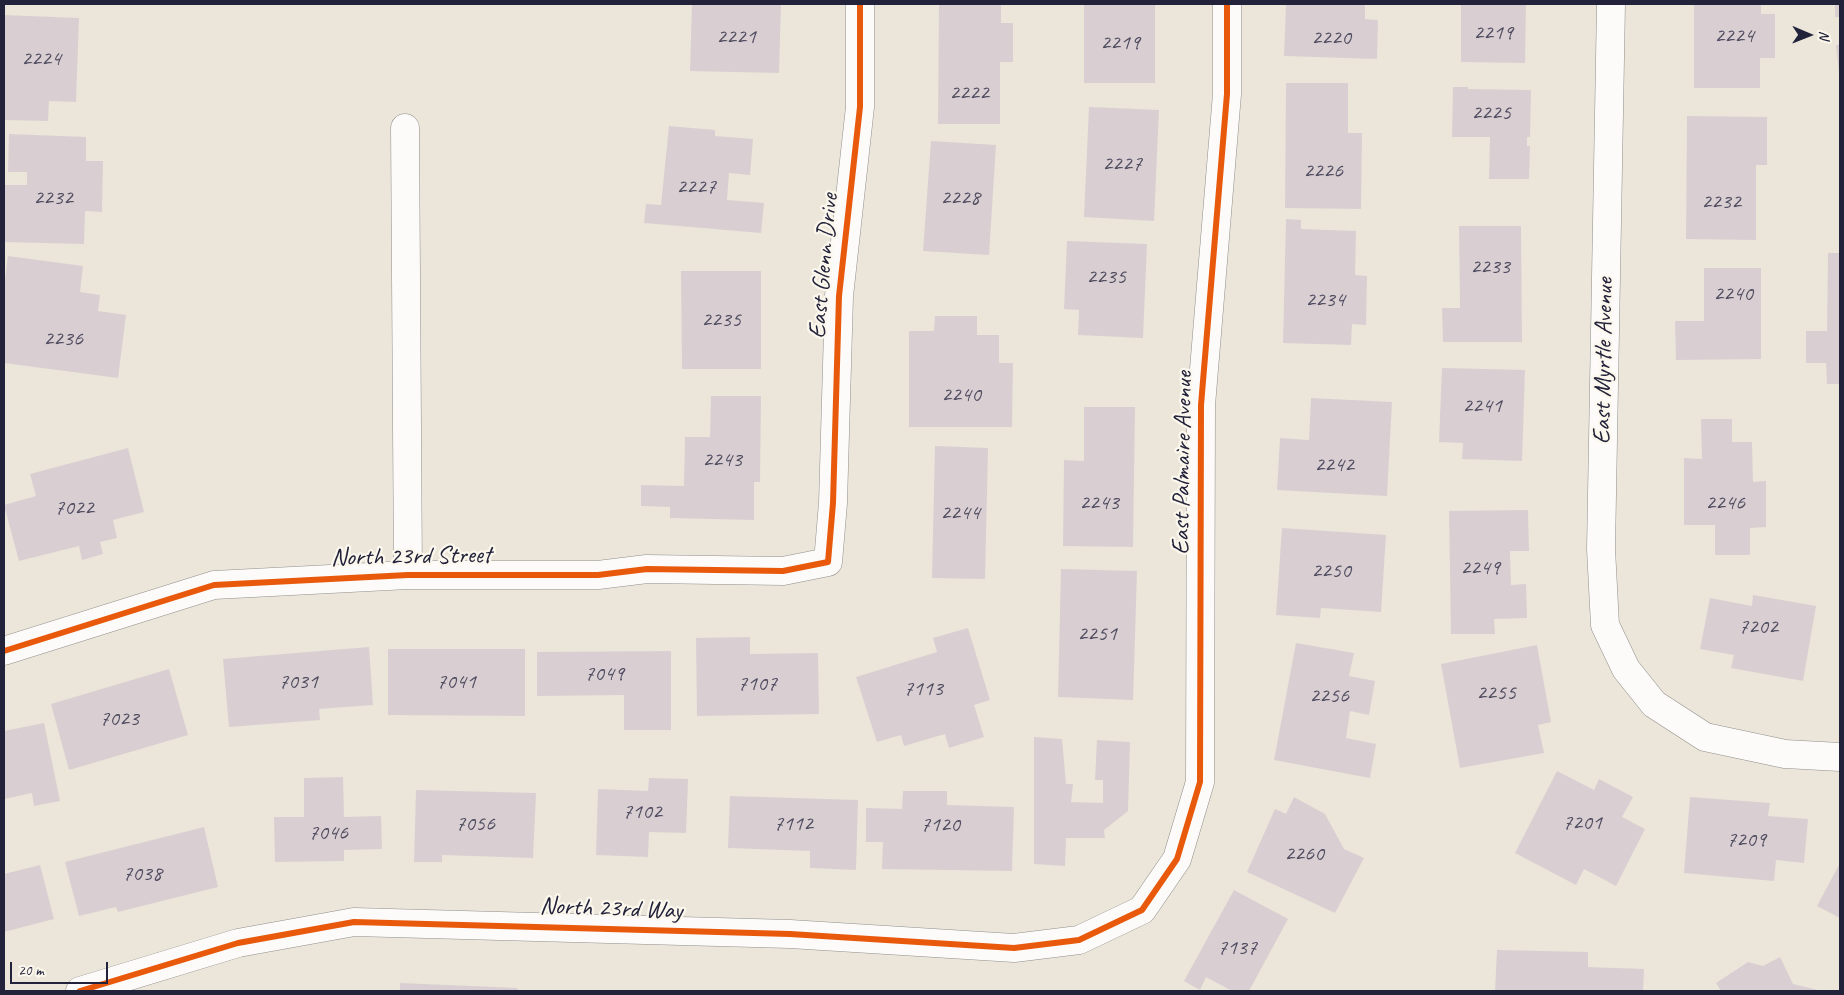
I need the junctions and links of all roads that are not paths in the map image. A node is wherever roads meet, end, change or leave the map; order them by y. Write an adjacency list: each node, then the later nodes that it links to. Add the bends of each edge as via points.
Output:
1 (860, 4): 5 (street, East Glenn Drive, via 860,107 839,296 833,504)
2 (1227, 4): 9 (street, East Palmaire Avenue, via 1227,94 1201,406 1200,782 1177,859)
3 (1610, 4): 8 (street, East Myrtle Avenue, via 1600,549 1605,624 1626,669 1654,704 1705,737 1785,754)
4 (405, 128): 6 (street)
5 (828, 562): 6 (street, North 23rd Street, via 783,572 648,569 598,575)
6 (408, 575): 7 (street, North 23rd Street, via 214,585)
7 (4, 651)
8 (1840, 758)
9 (1142, 910): 10 (street, North 23rd Way, via 1079,940 1014,948 790,934 354,922 238,943)
10 (80, 991)

